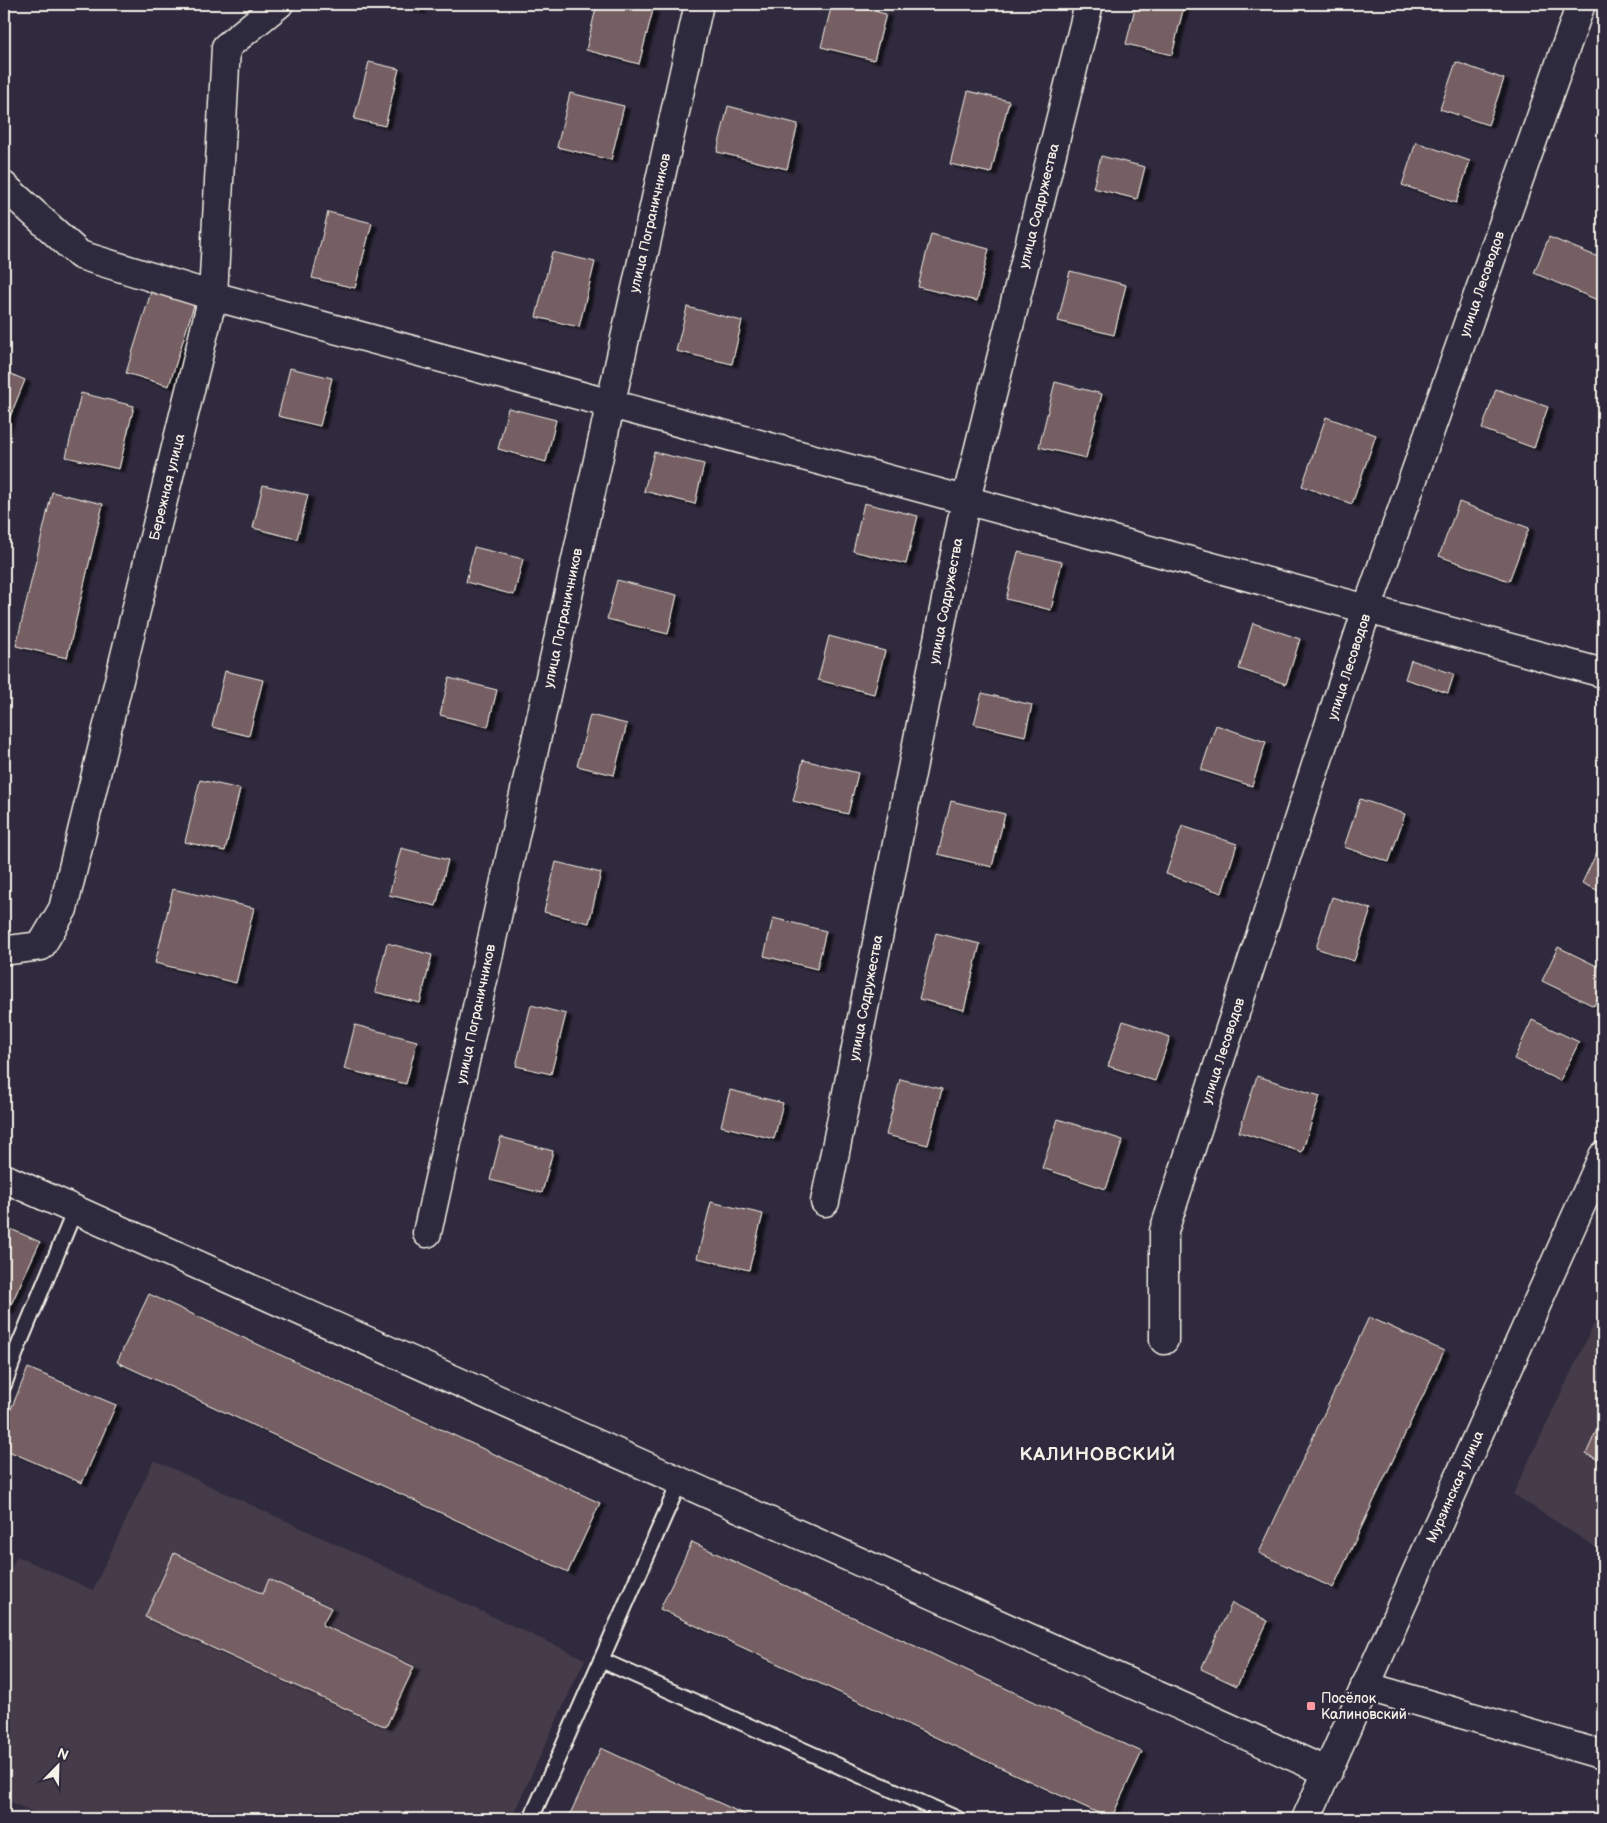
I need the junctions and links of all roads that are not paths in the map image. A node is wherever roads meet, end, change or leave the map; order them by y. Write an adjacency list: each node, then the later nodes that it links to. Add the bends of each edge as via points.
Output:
1 (279, 4): 6 (street, Бережная улица, via 226,46)
2 (699, 4): 7 (street, улица Пограничников)
3 (1089, 4): 8 (street, улица Содружества)
4 (1581, 4): 9 (street, улица Лесоводов)
5 (4, 186): 6 (street, via 80,255)
6 (213, 296): 7 (street); 11 (street, Бережная улица, via 63,909 40,946)
7 (610, 404): 8 (street); 16 (street, улица Пограничников)
8 (966, 500): 9 (street); 14 (street, улица Содружества)
9 (1368, 609): 10 (street); 17 (street, улица Лесоводов, via 1164,1231)
10 (1603, 673)
11 (4, 948)
12 (1603, 1156): 21 (street, Мурзинская улица)
13 (4, 1178): 15 (street)
14 (825, 1202)
15 (75, 1210): 18 (lane); 19 (street)
16 (428, 1233)
17 (1164, 1340)
18 (4, 1385)
19 (680, 1481): 20 (lane); 23 (street)
20 (601, 1660): 24 (lane); 25 (lane)
21 (1365, 1686): 22 (street); 23 (street, Мурзинская улица)
22 (1603, 1755)
23 (1328, 1772): 26 (street, Мурзинская улица)
24 (531, 1819)
25 (958, 1819)
26 (1306, 1819)

